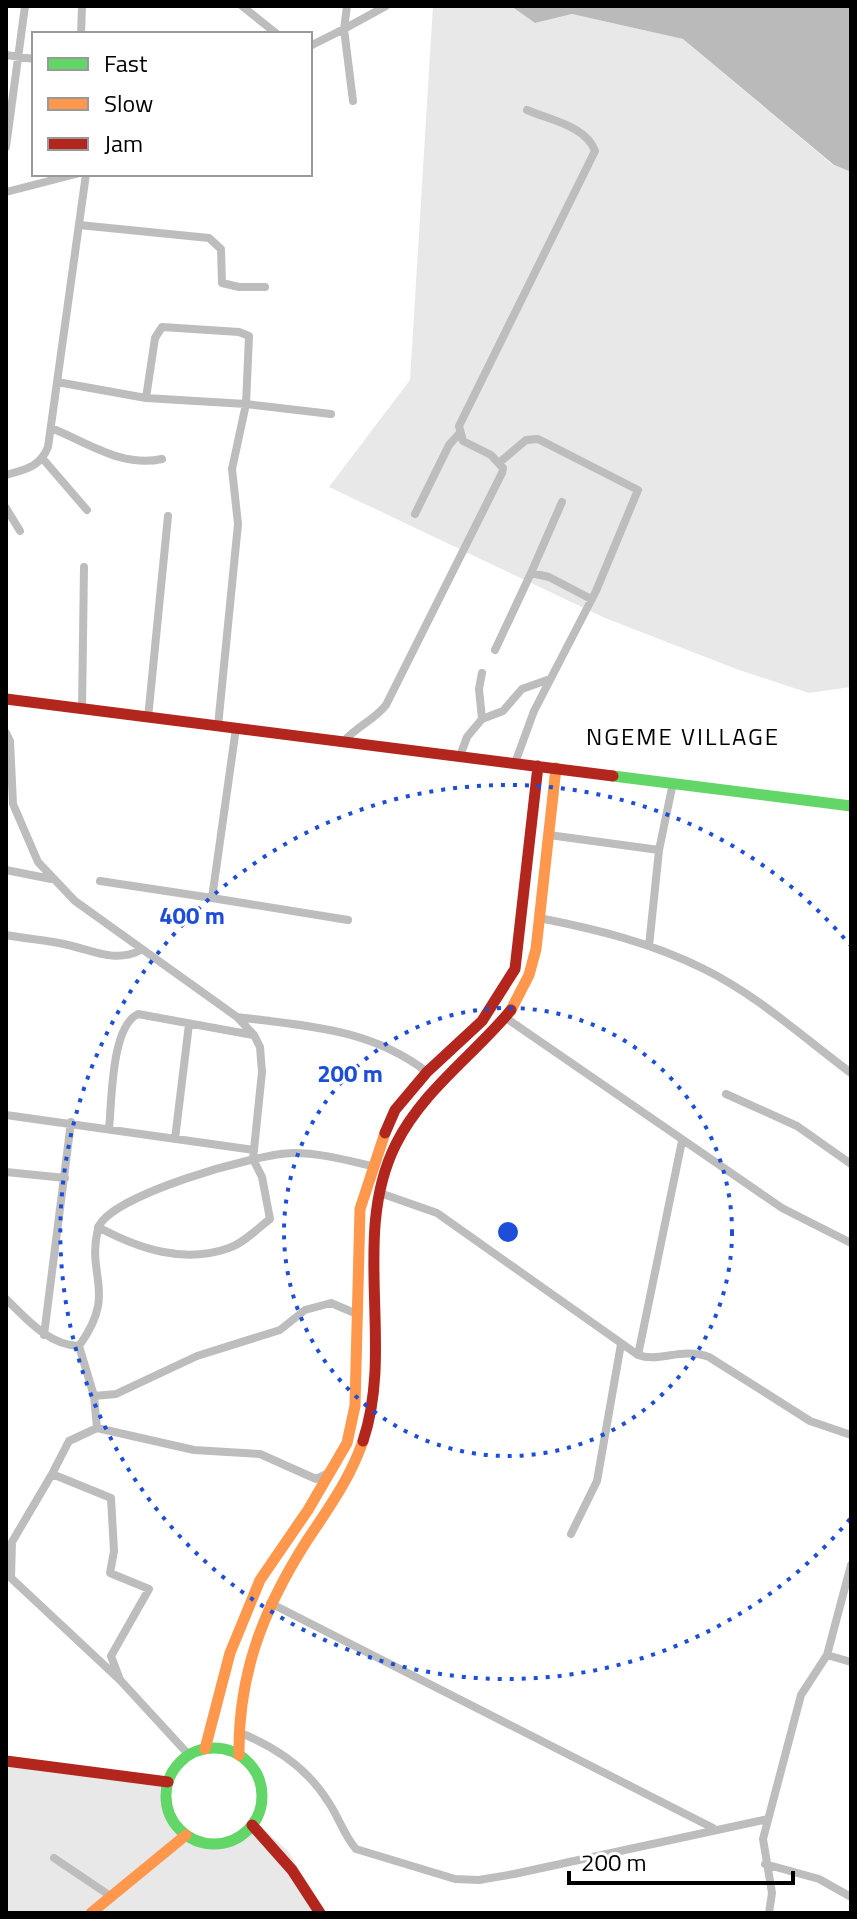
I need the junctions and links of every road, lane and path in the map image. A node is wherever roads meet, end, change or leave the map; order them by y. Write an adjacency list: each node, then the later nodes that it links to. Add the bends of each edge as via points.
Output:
1 (25, 6): 11 (street)
2 (82, 6): 7 (street)
3 (242, 6): 8 (street)
4 (347, 6): 6 (street)
5 (386, 6): 6 (street)
6 (344, 29): 9 (street); 13 (street)
7 (81, 32)
8 (274, 32)
9 (312, 45)
10 (6, 55): 11 (street)
11 (18, 57): 12 (street); 15 (street)
12 (32, 59)
13 (353, 101)
14 (527, 110): 26 (street, via 581,132 595,151 504,331)
15 (6, 147)
16 (68, 176): 18 (street)
17 (86, 176): 19 (street)
18 (6, 192)
19 (79, 225): 20 (street, via 209,238 221,249 222,283); 21 (street)
20 (265, 287)
21 (57, 382): 22 (street); 25 (street)
22 (146, 398): 23 (street); 23 (street, via 155,338 162,327 249,336)
23 (246, 404): 24 (street); 47 (street, via 232,469 238,524)
24 (331, 414)
25 (51, 428): 27 (street); 28 (street, via 116,458 146,463)
26 (459, 434): 29 (street); 34 (street)
27 (43, 459): 30 (street); 33 (street)
28 (162, 459)
29 (500, 462): 39 (street, via 526,440 538,439 638,490); 50 (street, via 502,473 386,705)
30 (6, 475)
31 (562, 502): 38 (street)
32 (6, 508): 36 (street)
33 (87, 510)
34 (415, 514)
35 (168, 516): 45 (street)
36 (20, 531)
37 (84, 567): 44 (street)
38 (531, 573): 39 (street); 40 (street)
39 (591, 599): 42 (street)
40 (495, 650)
41 (482, 673): 46 (street)
42 (551, 679): 46 (street, via 522,689 503,711); 52 (street)
43 (6, 699): 44 (main road)
44 (82, 709): 45 (main road)
45 (148, 718): 47 (main road)
46 (482, 719): 51 (street)
47 (218, 726): 48 (main road)
48 (236, 728): 50 (main road); 63 (street)
49 (6, 733): 55 (street)
50 (345, 740): 51 (main road)
51 (460, 756): 52 (main road)
52 (515, 763): 53 (main road)
53 (538, 766): 54 (main road); 73 (main road, via 515,969 482,1021)
54 (556, 768): 56 (main road); 58 (main road)
55 (8, 780): 61 (street, via 26,836)
56 (673, 783): 57 (main road); 59 (street)
57 (851, 806)
58 (549, 835): 59 (street); 64 (main road)
59 (659, 850): 67 (street)
60 (6, 870): 61 (street)
61 (52, 879): 68 (street)
62 (100, 881): 63 (street)
63 (212, 898): 65 (street)
64 (539, 918): 67 (street); 70 (main road, via 522,994)
65 (348, 920)
66 (6, 935): 68 (street, via 108,956)
67 (649, 946): 74 (street, via 705,969)
68 (141, 950): 69 (street)
69 (237, 1017): 72 (street); 73 (street, via 323,1028 386,1044)
70 (506, 1018): 80 (street); 86 (main road, via 402,1130)
71 (189, 1024): 72 (street); 78 (street, via 138,1014 130,1018 119,1037); 79 (street)
72 (254, 1035): 81 (street, via 262,1072)
73 (427, 1072): 83 (main road, via 395,1110)
74 (851, 1073)
75 (726, 1094): 82 (street, via 797,1126)
76 (6, 1115): 77 (street)
77 (71, 1122): 78 (street); 85 (street)
78 (109, 1129): 79 (street)
79 (175, 1139): 81 (street)
80 (682, 1141): 88 (street, via 782,1208); 94 (street)
81 (254, 1154): 83 (street, via 291,1153); 87 (street, via 124,1204); 87 (street, via 270,1219 232,1248 197,1255 164,1253)
82 (851, 1164)
83 (372, 1166): 90 (main road, via 360,1209)
84 (6, 1172): 85 (street)
85 (65, 1178): 91 (street)
86 (380, 1193): 92 (street, via 437,1213); 102 (main road, via 363,1440 355,1463)
87 (98, 1227): 93 (street, via 101,1291 97,1313)
88 (851, 1243)
89 (6, 1299): 91 (street)
90 (357, 1314): 95 (street, via 331,1303 305,1310 280,1330 197,1356 116,1394); 98 (main road, via 355,1406 347,1443)
91 (44, 1335): 93 (street, via 64,1346)
92 (621, 1344): 94 (street); 100 (street, via 597,1481)
93 (79, 1346): 95 (street)
94 (638, 1355): 97 (street, via 691,1351 709,1357 810,1421)
95 (94, 1396): 96 (street)
96 (97, 1428): 98 (street, via 194,1450 260,1454 316,1479); 99 (street, via 69,1441)
97 (851, 1435)
98 (332, 1471): 107 (main road, via 260,1580 230,1653)
99 (52, 1474): 105 (street, via 12,1542 11,1578); 105 (street, via 111,1498 110,1573 149,1589 111,1656)
100 (571, 1534)
101 (851, 1565): 103 (street)
102 (270, 1603): 106 (main road, via 247,1656); 114 (street)
103 (827, 1655): 104 (street); 112 (street, via 801,1695)
104 (851, 1662)
105 (120, 1680): 108 (street)
106 (238, 1732): 109 (main road); 114 (street, via 279,1751 306,1774 356,1849 455,1879 514,1874)
107 (205, 1749): 108 (main road); 109 (main road)
108 (189, 1755): 111 (main road)
109 (239, 1755): 113 (main road, via 255,1773 262,1796)
110 (6, 1761): 111 (main road)
111 (168, 1782): 115 (main road, via 168,1811)
112 (768, 1819): 114 (street); 117 (street)
113 (252, 1825): 115 (main road, via 228,1842 214,1844); 121 (main road, via 292,1870)
114 (714, 1829)
115 (186, 1835): 118 (main road)
116 (54, 1858): 118 (street)
117 (765, 1864): 119 (street, via 819,1879); 122 (street, via 772,1893)
118 (112, 1897): 120 (main road)
119 (851, 1897)
120 (91, 1913)
121 (320, 1913)
122 (769, 1913)

